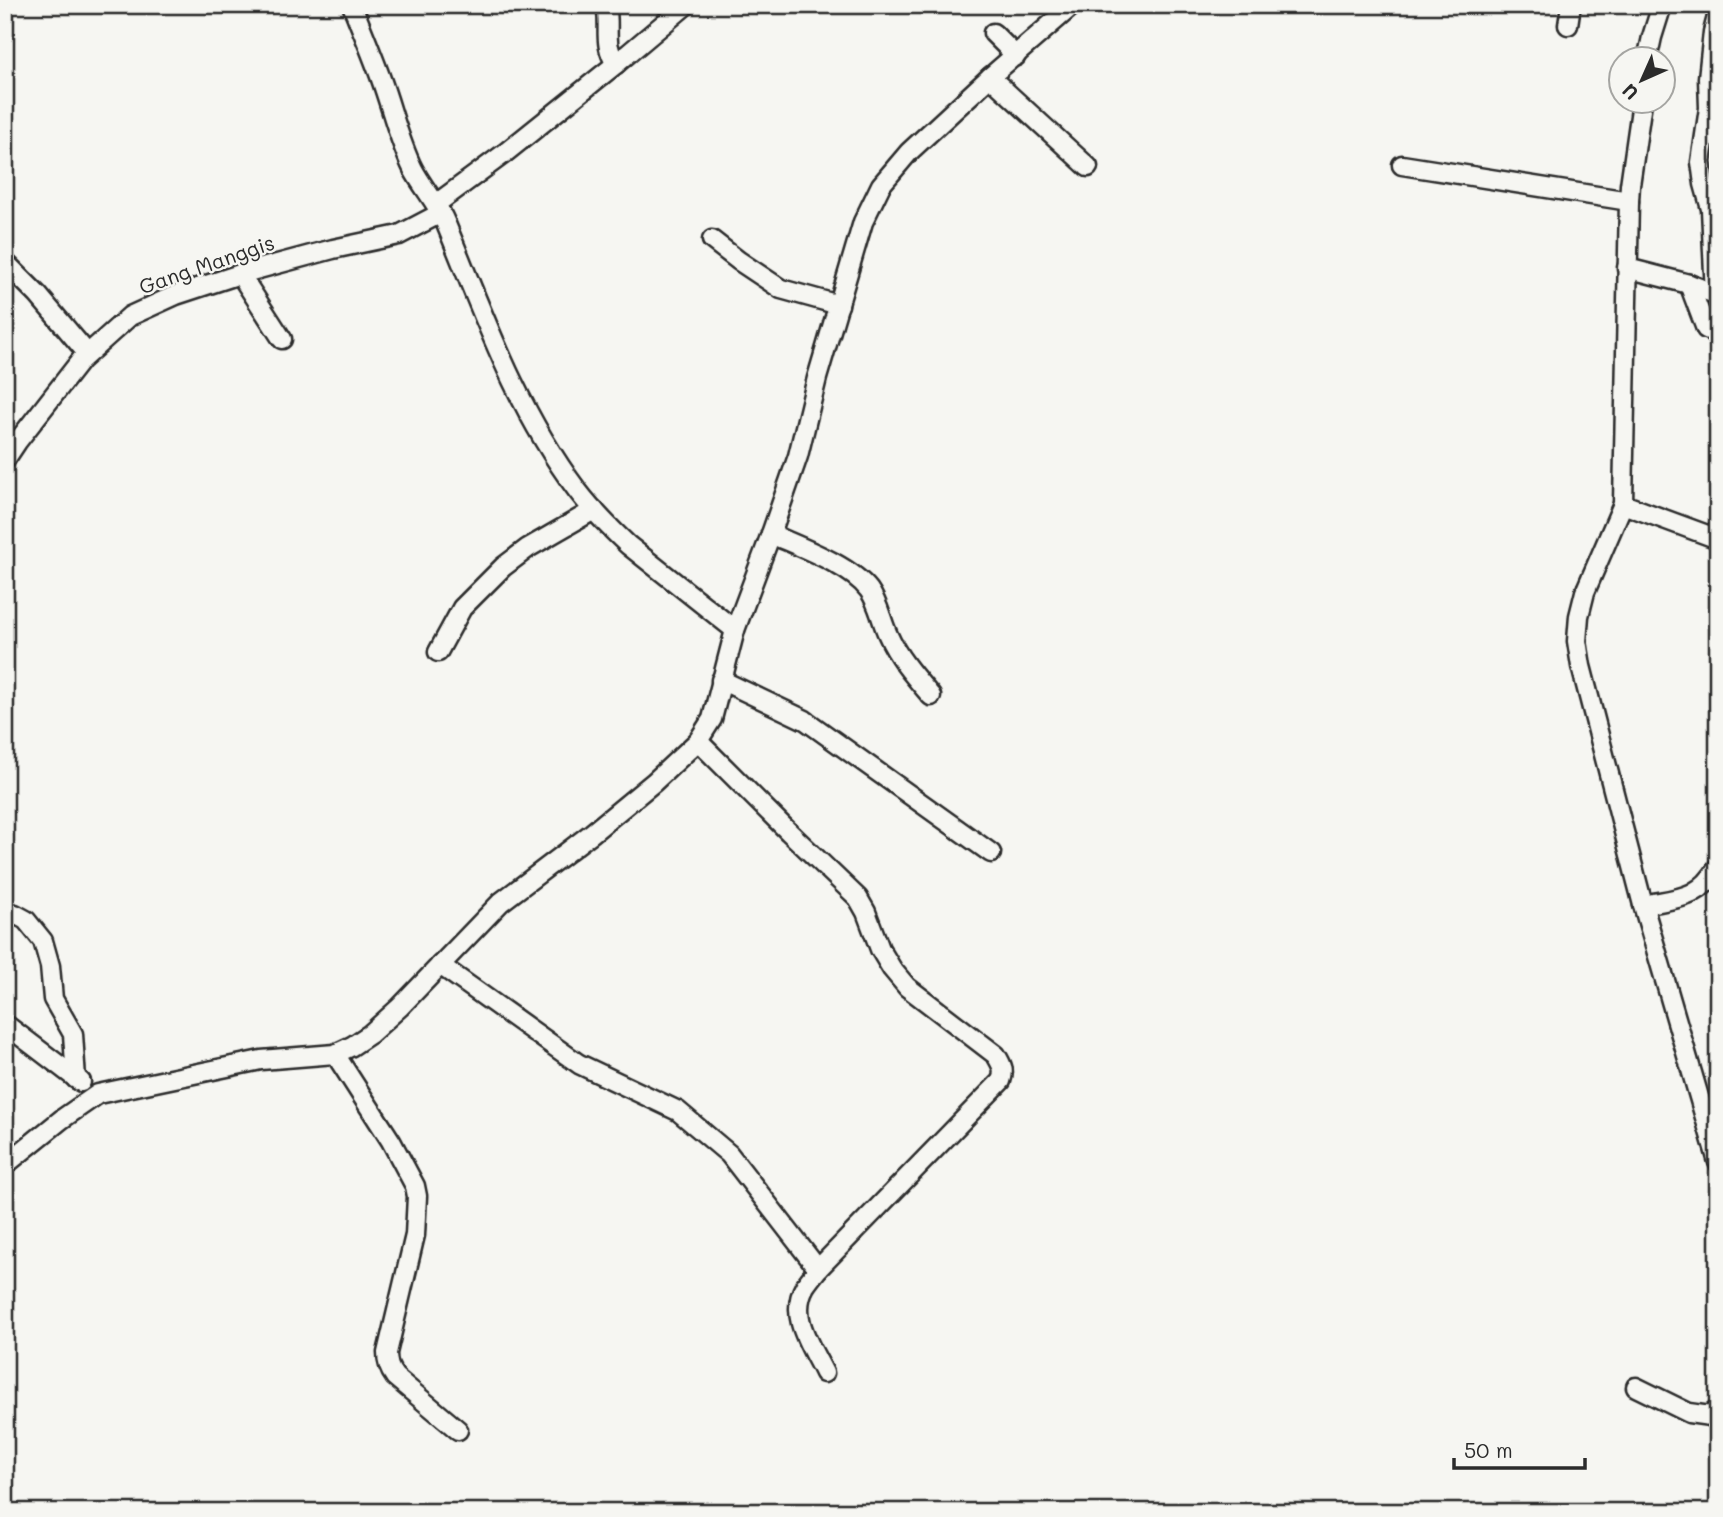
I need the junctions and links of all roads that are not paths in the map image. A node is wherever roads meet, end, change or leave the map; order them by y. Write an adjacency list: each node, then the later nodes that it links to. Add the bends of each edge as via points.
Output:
1 (352, 5): 18 (street, via 404,148)
2 (606, 5): 12 (street, via 608,46)
3 (686, 5): 12 (street, Gang Manggis)
4 (1073, 5): 11 (street)
5 (1571, 5): 8 (street)
6 (1662, 5): 10 (street)
7 (1718, 13): 24 (street, via 1701,162 1712,209)
8 (1568, 25)
9 (993, 33): 11 (street)
10 (1650, 46)
11 (1017, 56): 13 (street)
12 (616, 64): 18 (street, Gang Manggis)
13 (990, 77): 16 (street); 25 (street, via 909,152 881,185 863,222)
14 (1640, 116): 17 (street)
15 (1402, 165): 17 (street)
16 (1088, 167)
17 (1629, 201): 21 (street)
18 (438, 209): 22 (street, Gang Manggis, via 399,235); 31 (street, via 511,381 546,443)
19 (712, 240): 25 (street, via 781,289)
20 (5, 262): 28 (street)
21 (1627, 268): 23 (street); 30 (street)
22 (240, 274): 27 (street); 28 (street, Gang Manggis, via 130,316)
23 (1689, 284): 24 (street); 26 (street, via 1706,329)
24 (1716, 295)
25 (839, 305): 32 (street)
26 (1718, 334)
27 (282, 339)
28 (87, 353): 29 (street, Gang Manggis)
29 (5, 460)
30 (1623, 504): 33 (street); 41 (street, via 1585,592 1577,641)
31 (594, 510): 34 (street, via 628,545); 35 (street, via 503,567 462,608)
32 (771, 534): 34 (street); 37 (street, via 860,580 903,662)
33 (1718, 539)
34 (735, 630): 36 (street)
35 (438, 652)
36 (721, 680): 38 (street, via 712,719); 39 (street, via 805,720)
37 (932, 696)
38 (698, 741): 43 (street, via 644,791 501,902); 50 (street, via 858,898 880,949 907,987 987,1047 1002,1064 1001,1080)
39 (991, 853)
40 (1718, 867): 41 (street, via 1705,885 1690,895)
41 (1643, 905): 48 (street)
42 (5, 911): 46 (street, via 26,920 43,940 53,999 73,1034)
43 (440, 965): 45 (street, via 370,1034); 50 (street, via 579,1064 678,1111 729,1154)
44 (5, 1024): 46 (street)
45 (335, 1054): 47 (street, via 261,1060); 54 (street, via 415,1186 415,1235 387,1361 395,1377)
46 (76, 1079): 47 (street)
47 (98, 1094): 49 (street)
48 (1718, 1163)
49 (5, 1165)
50 (818, 1269): 51 (street, via 798,1304 799,1321)
51 (824, 1373)
52 (1636, 1387): 53 (street, via 1689,1413 1710,1416)
53 (1718, 1409)
54 (458, 1430)

